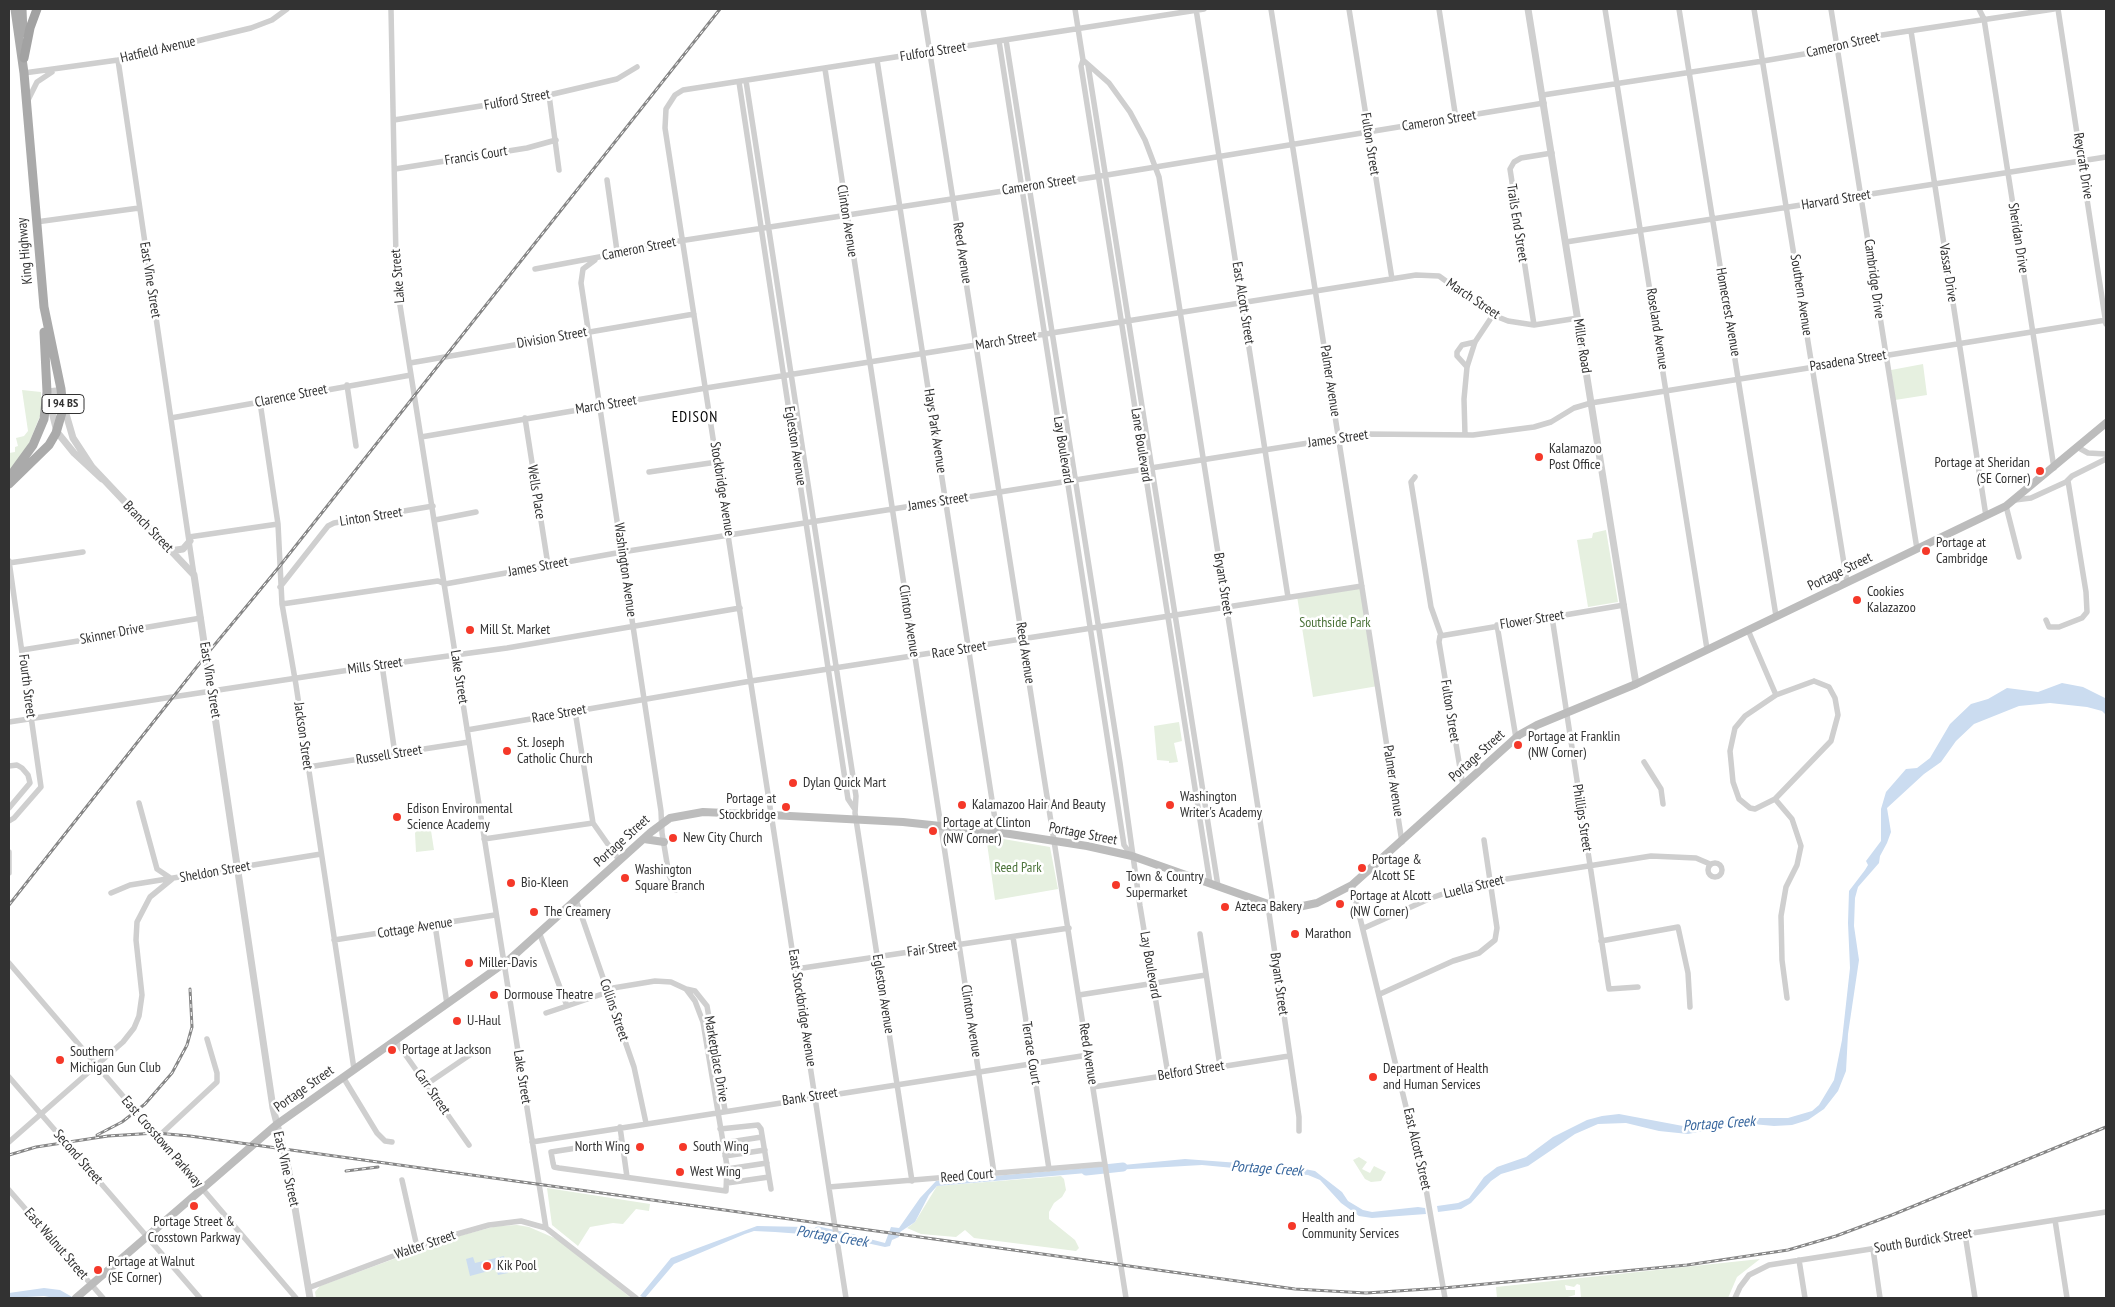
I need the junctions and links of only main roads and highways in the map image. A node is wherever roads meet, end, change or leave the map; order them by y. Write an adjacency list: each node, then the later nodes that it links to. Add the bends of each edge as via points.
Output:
1 (15, 9): 5 (main road, King Highway / I 94 BS)
2 (22, 9): 4 (main road, King Highway / I 94 BS)
3 (37, 9): 4 (highway, I 94 BS)
4 (24, 58): 5 (main road, King Highway / I 94 BS)
5 (24, 73): 6 (main road, King Highway / I 94 BS)
6 (44, 307): 8 (main road, King Highway / I 94 BS, via 47,392 44,419 38,435); 9 (main road, King Highway / I 94 BS, via 62,399 62,416 57,432 43,452)
7 (2106, 423): 10 (main road, Portage Street, via 2006,506 1636,684 1537,725 1516,738 1352,885 1326,900 1307,906 1271,905 1132,856 1054,840 940,825 703,812 676,816 663,822)
8 (9, 478)
9 (9, 484)
10 (644, 839): 11 (main road); 12 (main road, Portage Street, via 503,964 276,1125)
11 (664, 842)
12 (76, 1298)

